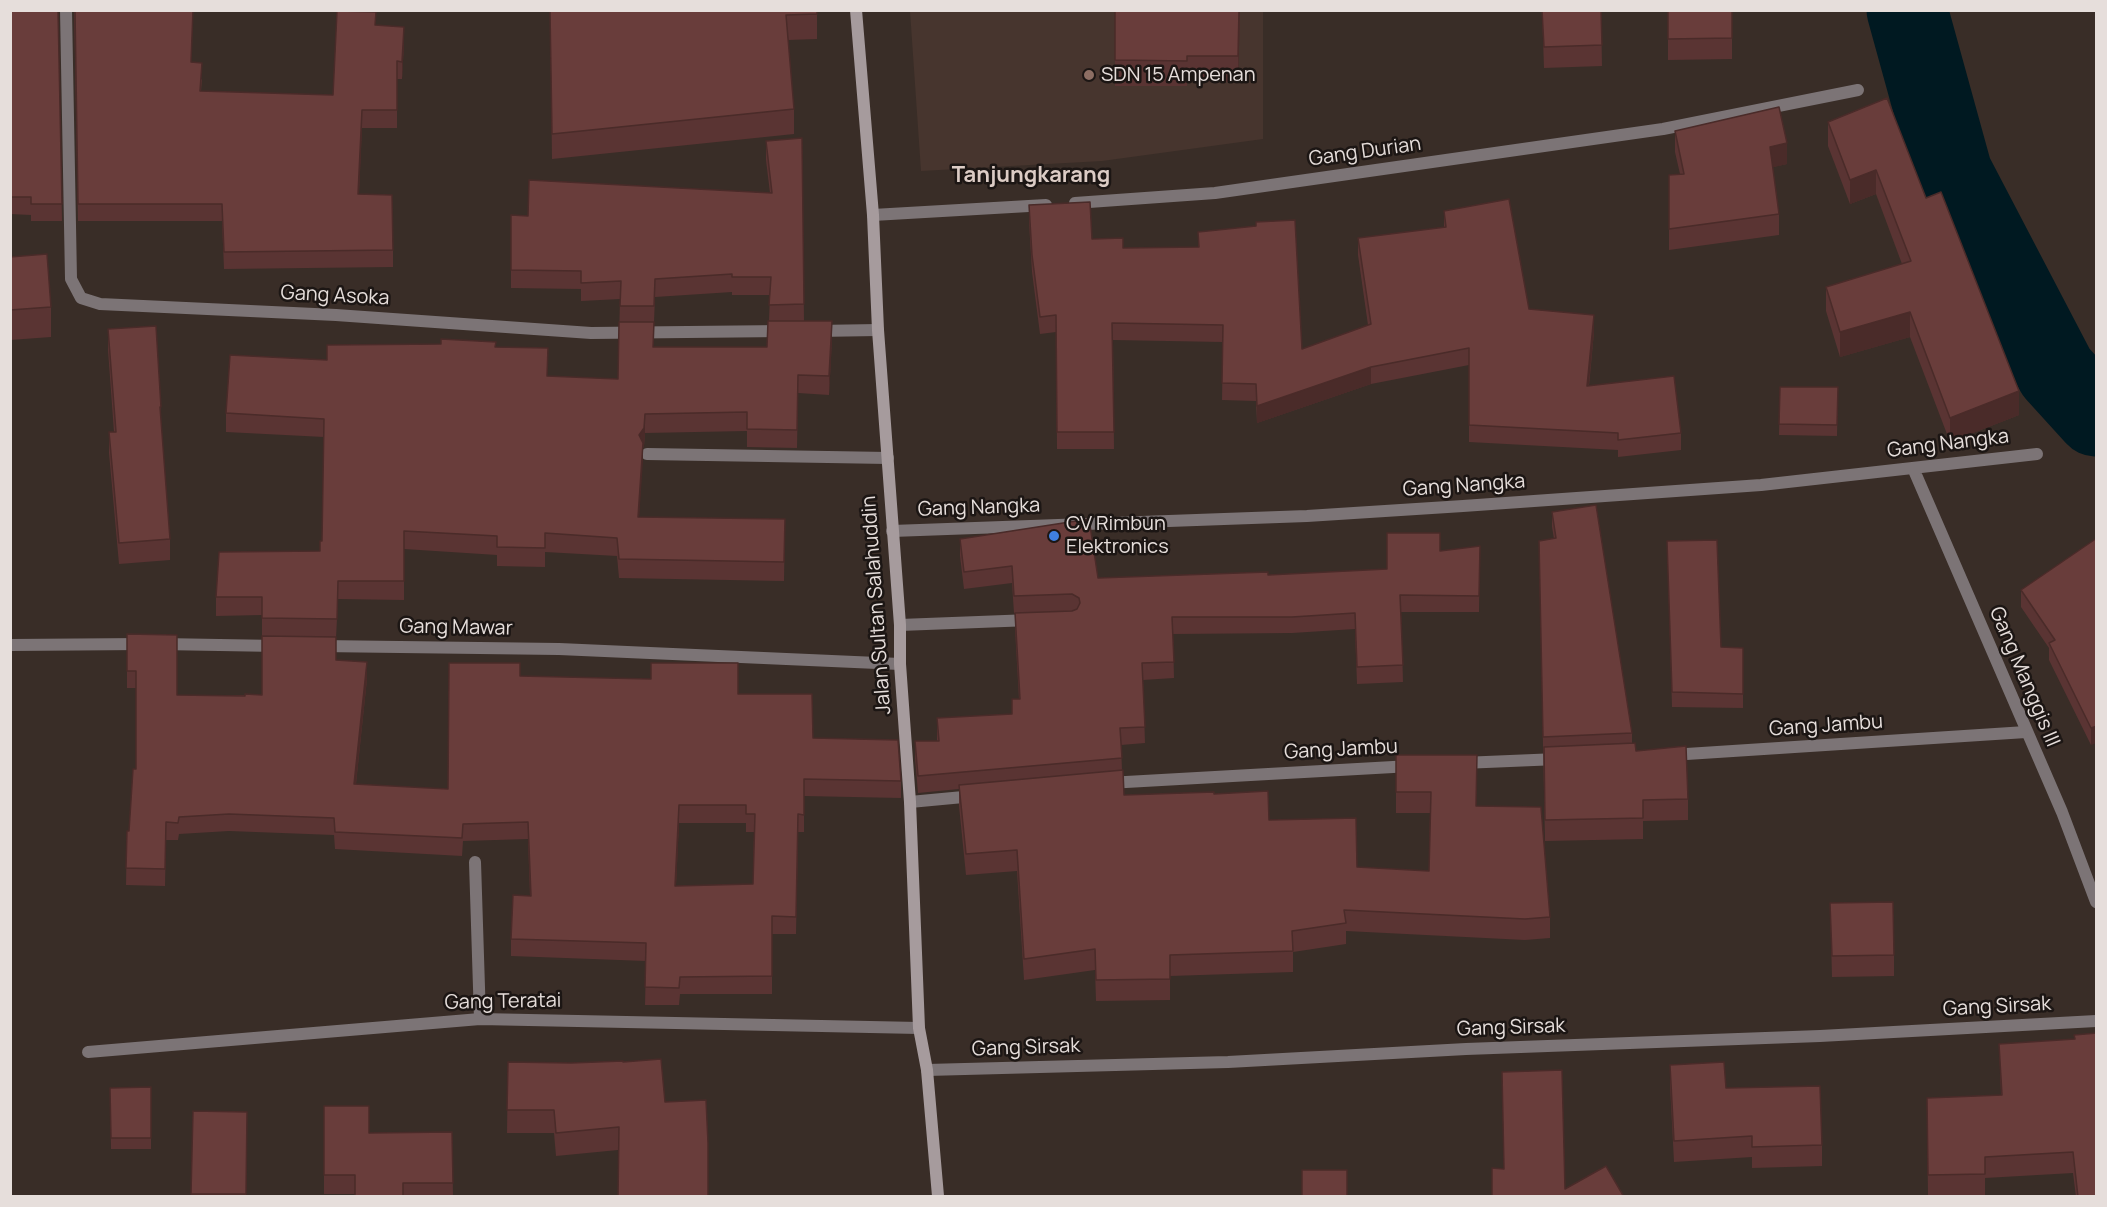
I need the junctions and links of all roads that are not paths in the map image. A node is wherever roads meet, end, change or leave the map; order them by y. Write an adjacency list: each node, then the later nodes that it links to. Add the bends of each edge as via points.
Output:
1 (66, 10): 5 (street, Gang Asoka, via 71,279 81,298 100,304 591,333)
2 (856, 10): 4 (main road, Jalan Sultan Salahuddin)
3 (1858, 90): 4 (street, Gang Durian, via 1664,129 1215,193)
4 (873, 215): 5 (main road, Jalan Sultan Salahuddin)
5 (878, 330): 8 (main road, Jalan Sultan Salahuddin)
6 (646, 454): 8 (street)
7 (2037, 454): 9 (street, Gang Nangka)
8 (888, 458): 10 (main road, Jalan Sultan Salahuddin)
9 (1913, 468): 10 (street, Gang Nangka, via 1761,485 1329,515); 17 (street, Gang Manggis III)
10 (892, 531): 12 (main road, Jalan Sultan Salahuddin)
11 (1049, 620): 12 (street)
12 (900, 625): 16 (main road, Jalan Sultan Salahuddin)
13 (10, 645): 14 (street)
14 (285, 646)
15 (309, 646): 16 (street, Gang Mawar, via 559,649)
16 (900, 664): 24 (main road, Jalan Sultan Salahuddin)
17 (2026, 732): 18 (street, Gang Jambu); 26 (street, Gang Manggis III)
18 (1663, 755)
19 (1568, 759): 20 (street)
20 (1449, 764)
21 (1425, 765): 22 (street, Gang Jambu)
22 (1092, 785)
23 (990, 795): 24 (street)
24 (910, 802): 29 (main road, Jalan Sultan Salahuddin)
25 (475, 862): 27 (street)
26 (2097, 902)
27 (480, 1019): 29 (street, Gang Teratai); 30 (street, Gang Teratai)
28 (2097, 1021): 31 (street, Gang Sirsak, via 1228,1062)
29 (919, 1028): 31 (main road, Jalan Sultan Salahuddin)
30 (88, 1052)
31 (927, 1070): 32 (main road, Jalan Sultan Salahuddin)
32 (938, 1197)

